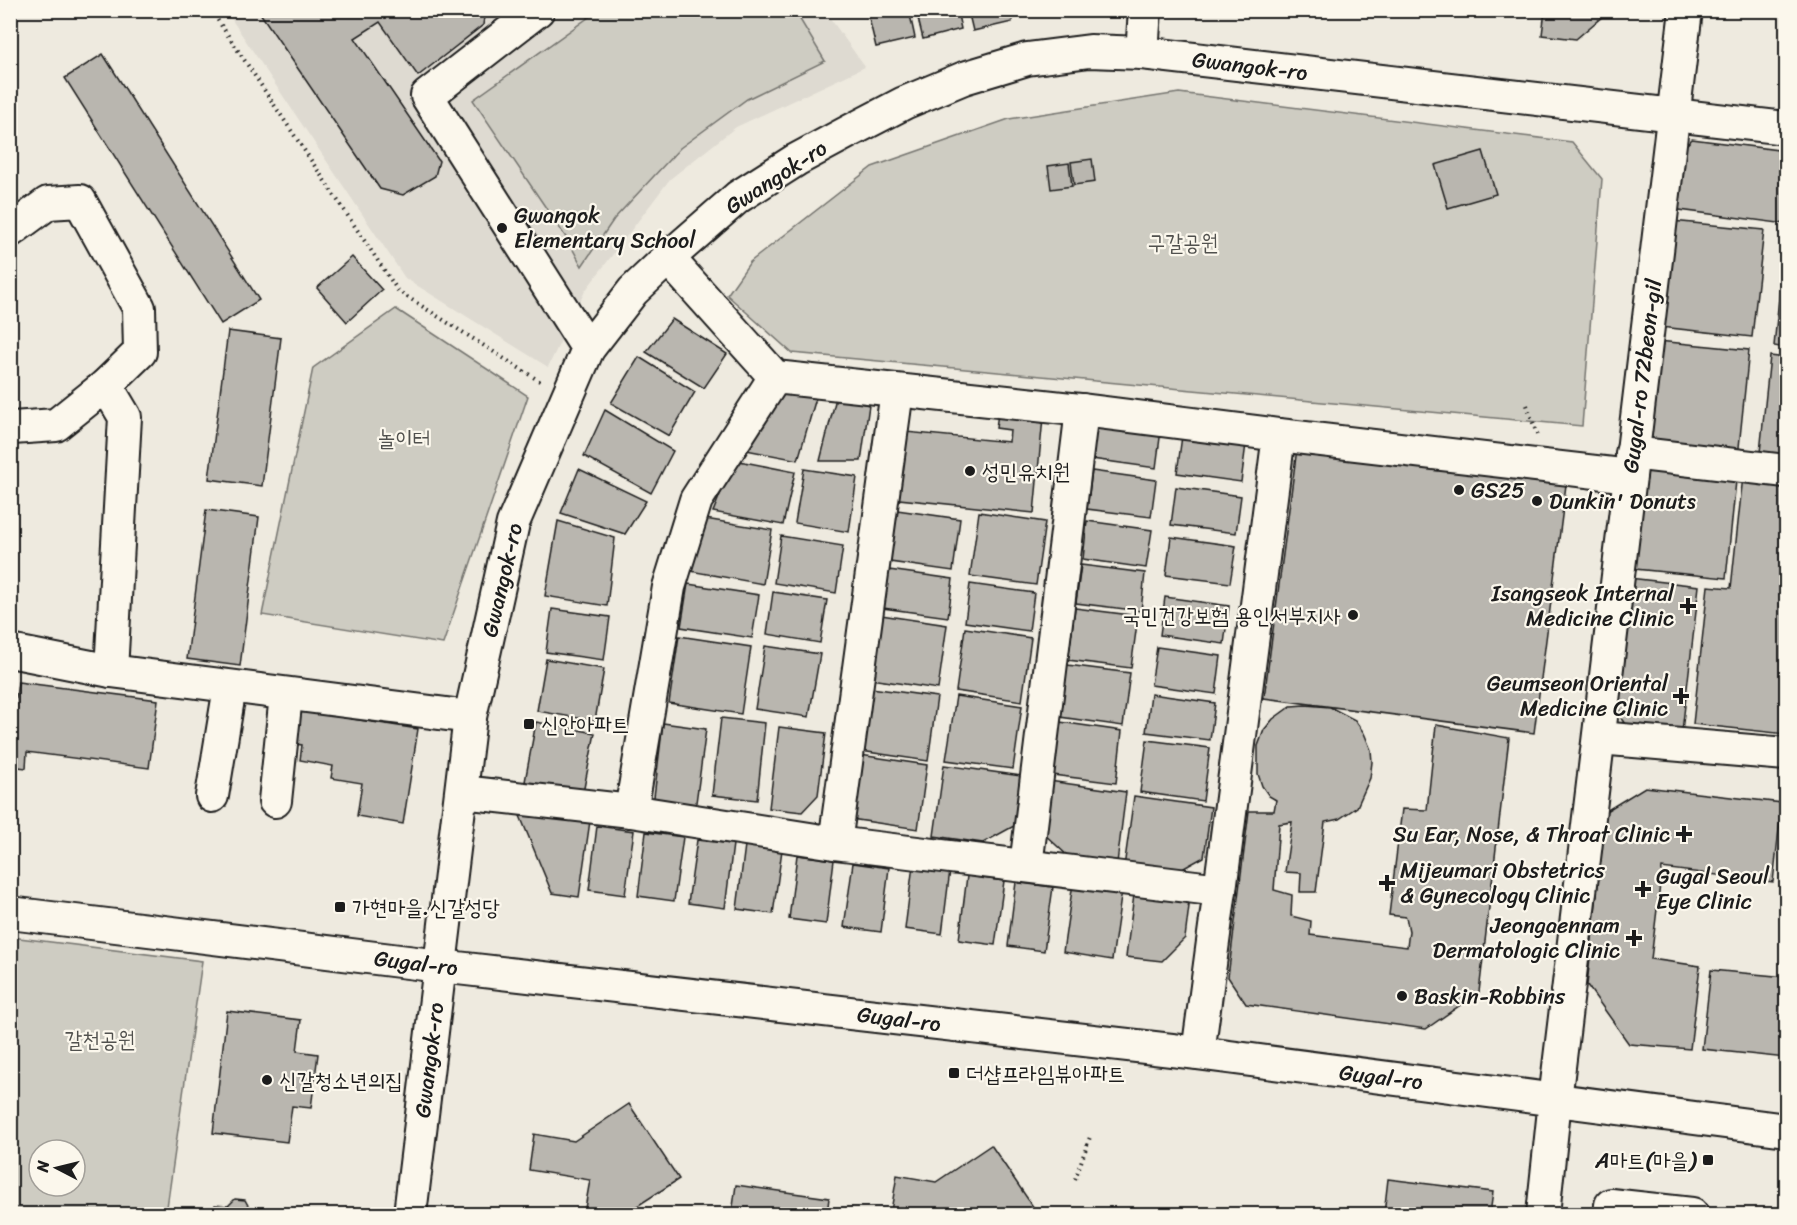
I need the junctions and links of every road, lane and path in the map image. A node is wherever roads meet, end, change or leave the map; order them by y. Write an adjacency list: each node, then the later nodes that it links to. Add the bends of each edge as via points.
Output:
1 (211, 10): 14 (path, via 398,291)
2 (538, 10): 10 (street, via 427,96)
3 (1145, 10): 5 (street)
4 (1686, 10): 6 (street, Gugal-ro 72beon-gil)
5 (1142, 53): 6 (street, Gwangok-ro); 9 (street, Gwangok-ro, via 1090,51 1027,59 964,78 904,103 796,160 738,197)
6 (1673, 116): 7 (street, Gwangok-ro); 18 (street, Gugal-ro 72beon-gil)
7 (1786, 128)
8 (10, 231): 12 (street, via 48,203 80,201 139,308 140,352)
9 (668, 258): 10 (street, Gwangok-ro, via 633,291); 11 (street)
10 (588, 349): 14 (street, Gwangok-ro)
11 (775, 377): 13 (street); 30 (street, via 696,500 669,587)
12 (106, 385): 16 (street, via 56,425); 21 (street, via 125,417)
13 (897, 391): 15 (street); 31 (street)
14 (567, 399): 24 (street, Gwangok-ro, via 513,523)
15 (1082, 410): 17 (street); 32 (street)
16 (10, 427)
17 (1279, 435): 18 (street); 33 (street)
18 (1631, 465): 19 (street); 25 (street, Gugal-ro 72beon-gil)
19 (1786, 471)
20 (10, 651): 21 (street)
21 (111, 670): 22 (street)
22 (230, 687): 23 (street); 28 (street)
23 (286, 695): 24 (street); 29 (street)
24 (471, 717): 27 (street, Gwangok-ro)
25 (1599, 738): 26 (street); 37 (street, Gugal-ro 72beon-gil)
26 (1786, 754)
27 (462, 792): 30 (street); 35 (street, Gwangok-ro)
28 (212, 796)
29 (275, 801)
30 (631, 811): 31 (street)
31 (835, 843): 32 (street)
32 (1026, 866): 33 (street)
33 (1220, 890): 36 (street)
34 (10, 913): 35 (street, Gugal-ro)
35 (440, 966): 36 (street, Gugal-ro); 41 (street, Gwangok-ro)
36 (1198, 1053): 37 (street, Gugal-ro)
37 (1555, 1100): 38 (street, Gugal-ro); 42 (street, Gugal-ro 72beon-gil)
38 (1786, 1130)
39 (1090, 1137): 40 (path)
40 (1075, 1179)
41 (410, 1215)
42 (1543, 1215)
43 (1610, 1215): 44 (street, via 1611,1205)
44 (1692, 1215)

